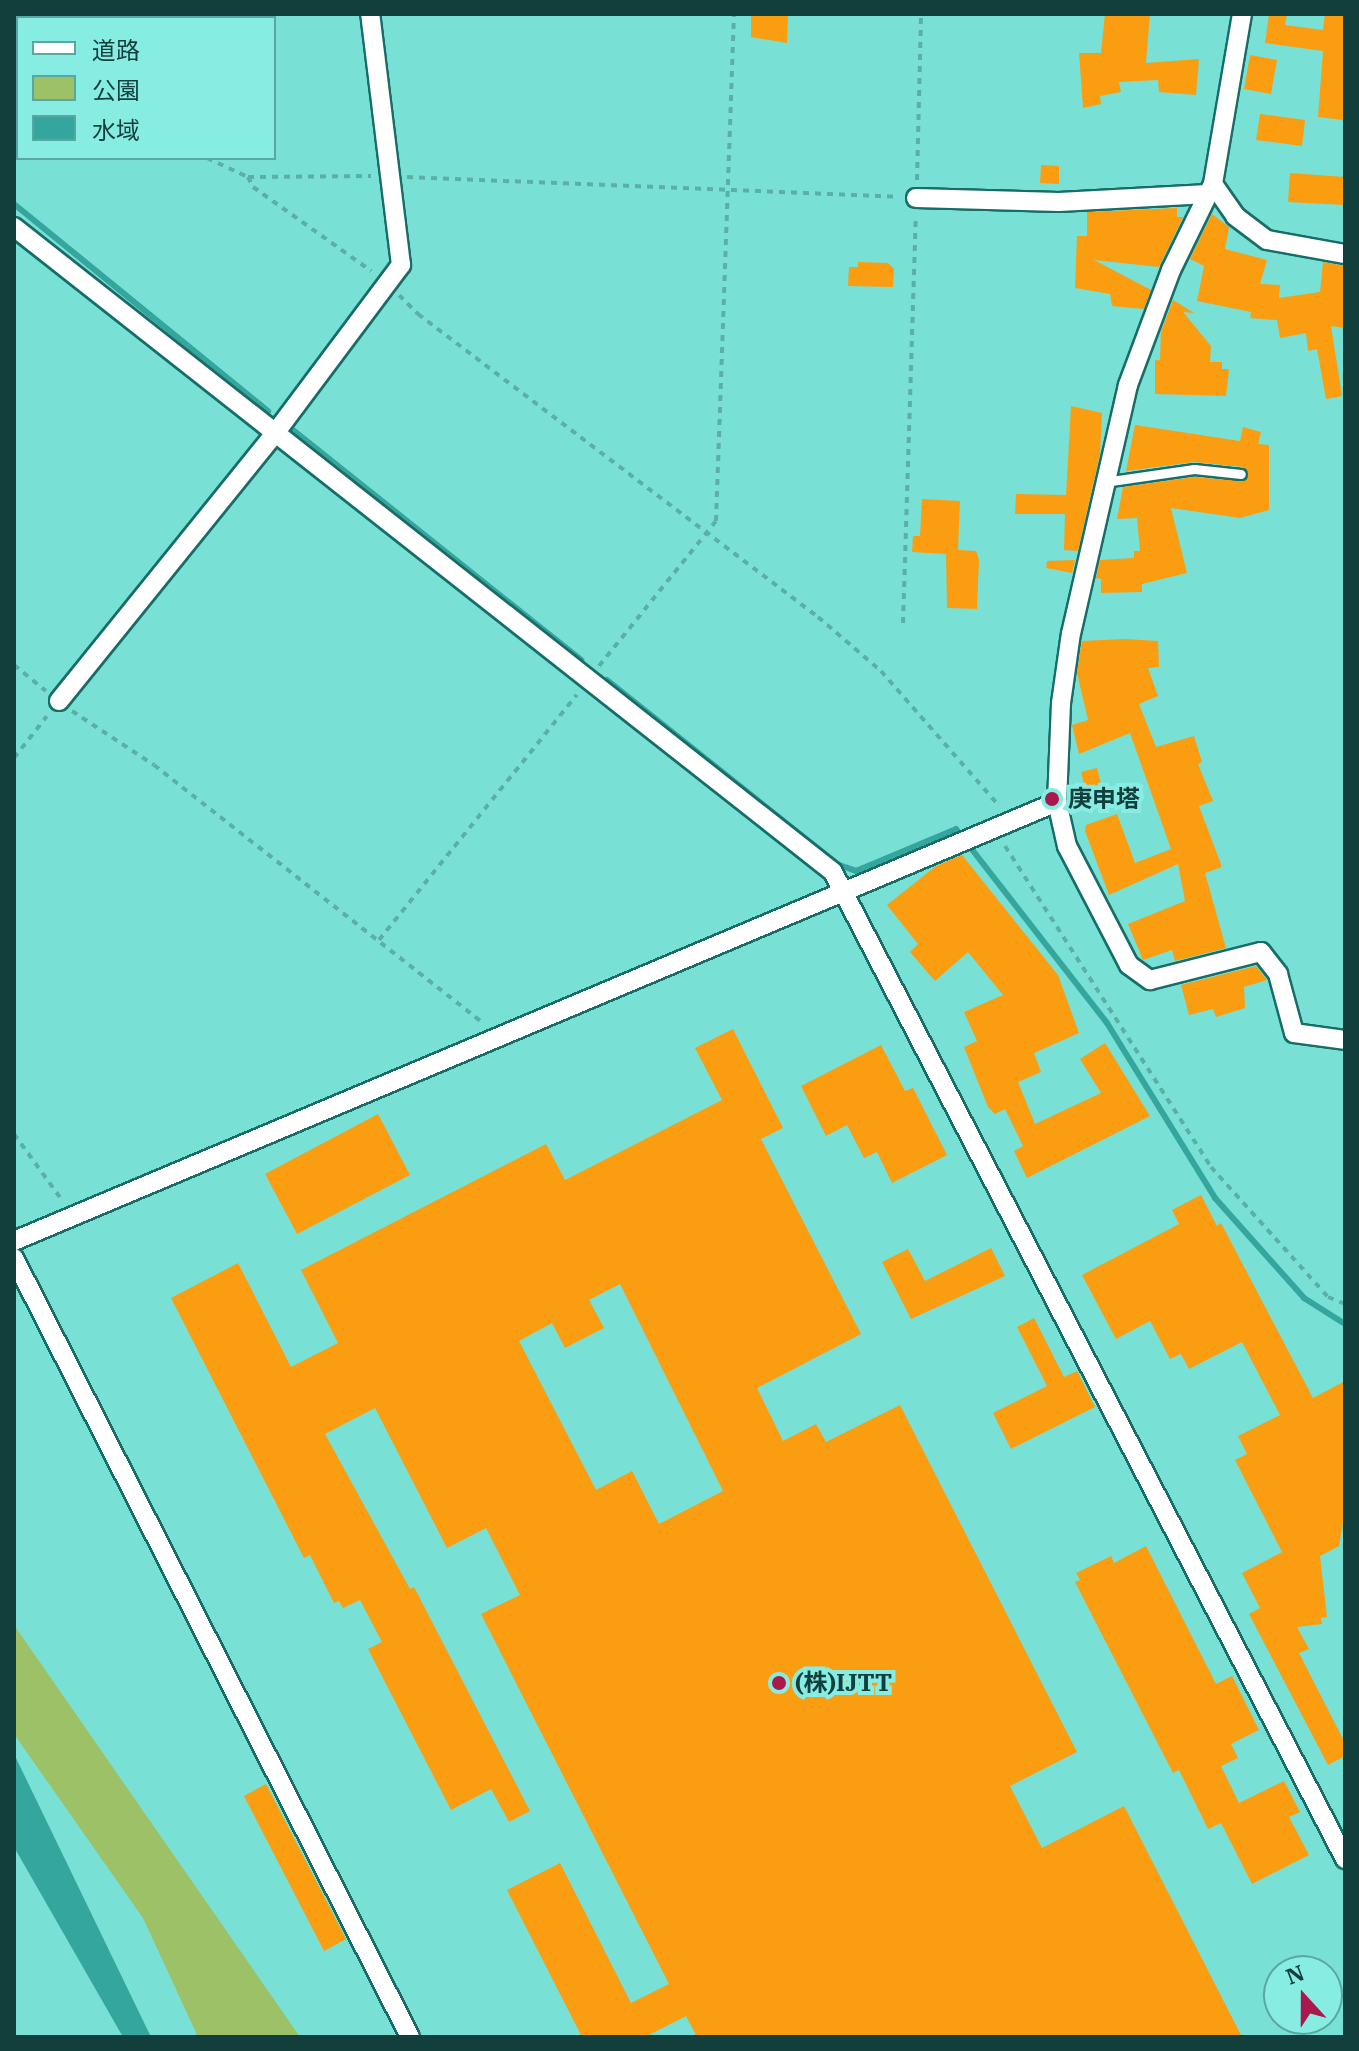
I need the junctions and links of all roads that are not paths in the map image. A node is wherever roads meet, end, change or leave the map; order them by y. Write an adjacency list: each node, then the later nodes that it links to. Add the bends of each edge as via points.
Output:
1 (370, 14): 7 (street, via 401,265)
2 (1242, 14): 3 (street)
3 (1211, 189): 4 (street, via 1059,202); 6 (street, via 1267,240 1301,251); 9 (street, via 1145,334)
4 (916, 198)
5 (14, 227): 7 (street)
6 (1345, 254)
7 (276, 432): 10 (street); 12 (street, via 833,872)
8 (1241, 474): 9 (lane, via 1194,469)
9 (1104, 482): 11 (street, via 1071,633 1061,703)
10 (59, 701)
11 (1057, 802): 12 (street); 13 (street, via 1067,846 1129,965 1150,980 1261,952 1278,974 1294,1033)
12 (846, 888): 14 (street); 16 (street)
13 (1345, 1040)
14 (14, 1241)
15 (14, 1258): 17 (street)
16 (1345, 1859)
17 (410, 2037)

